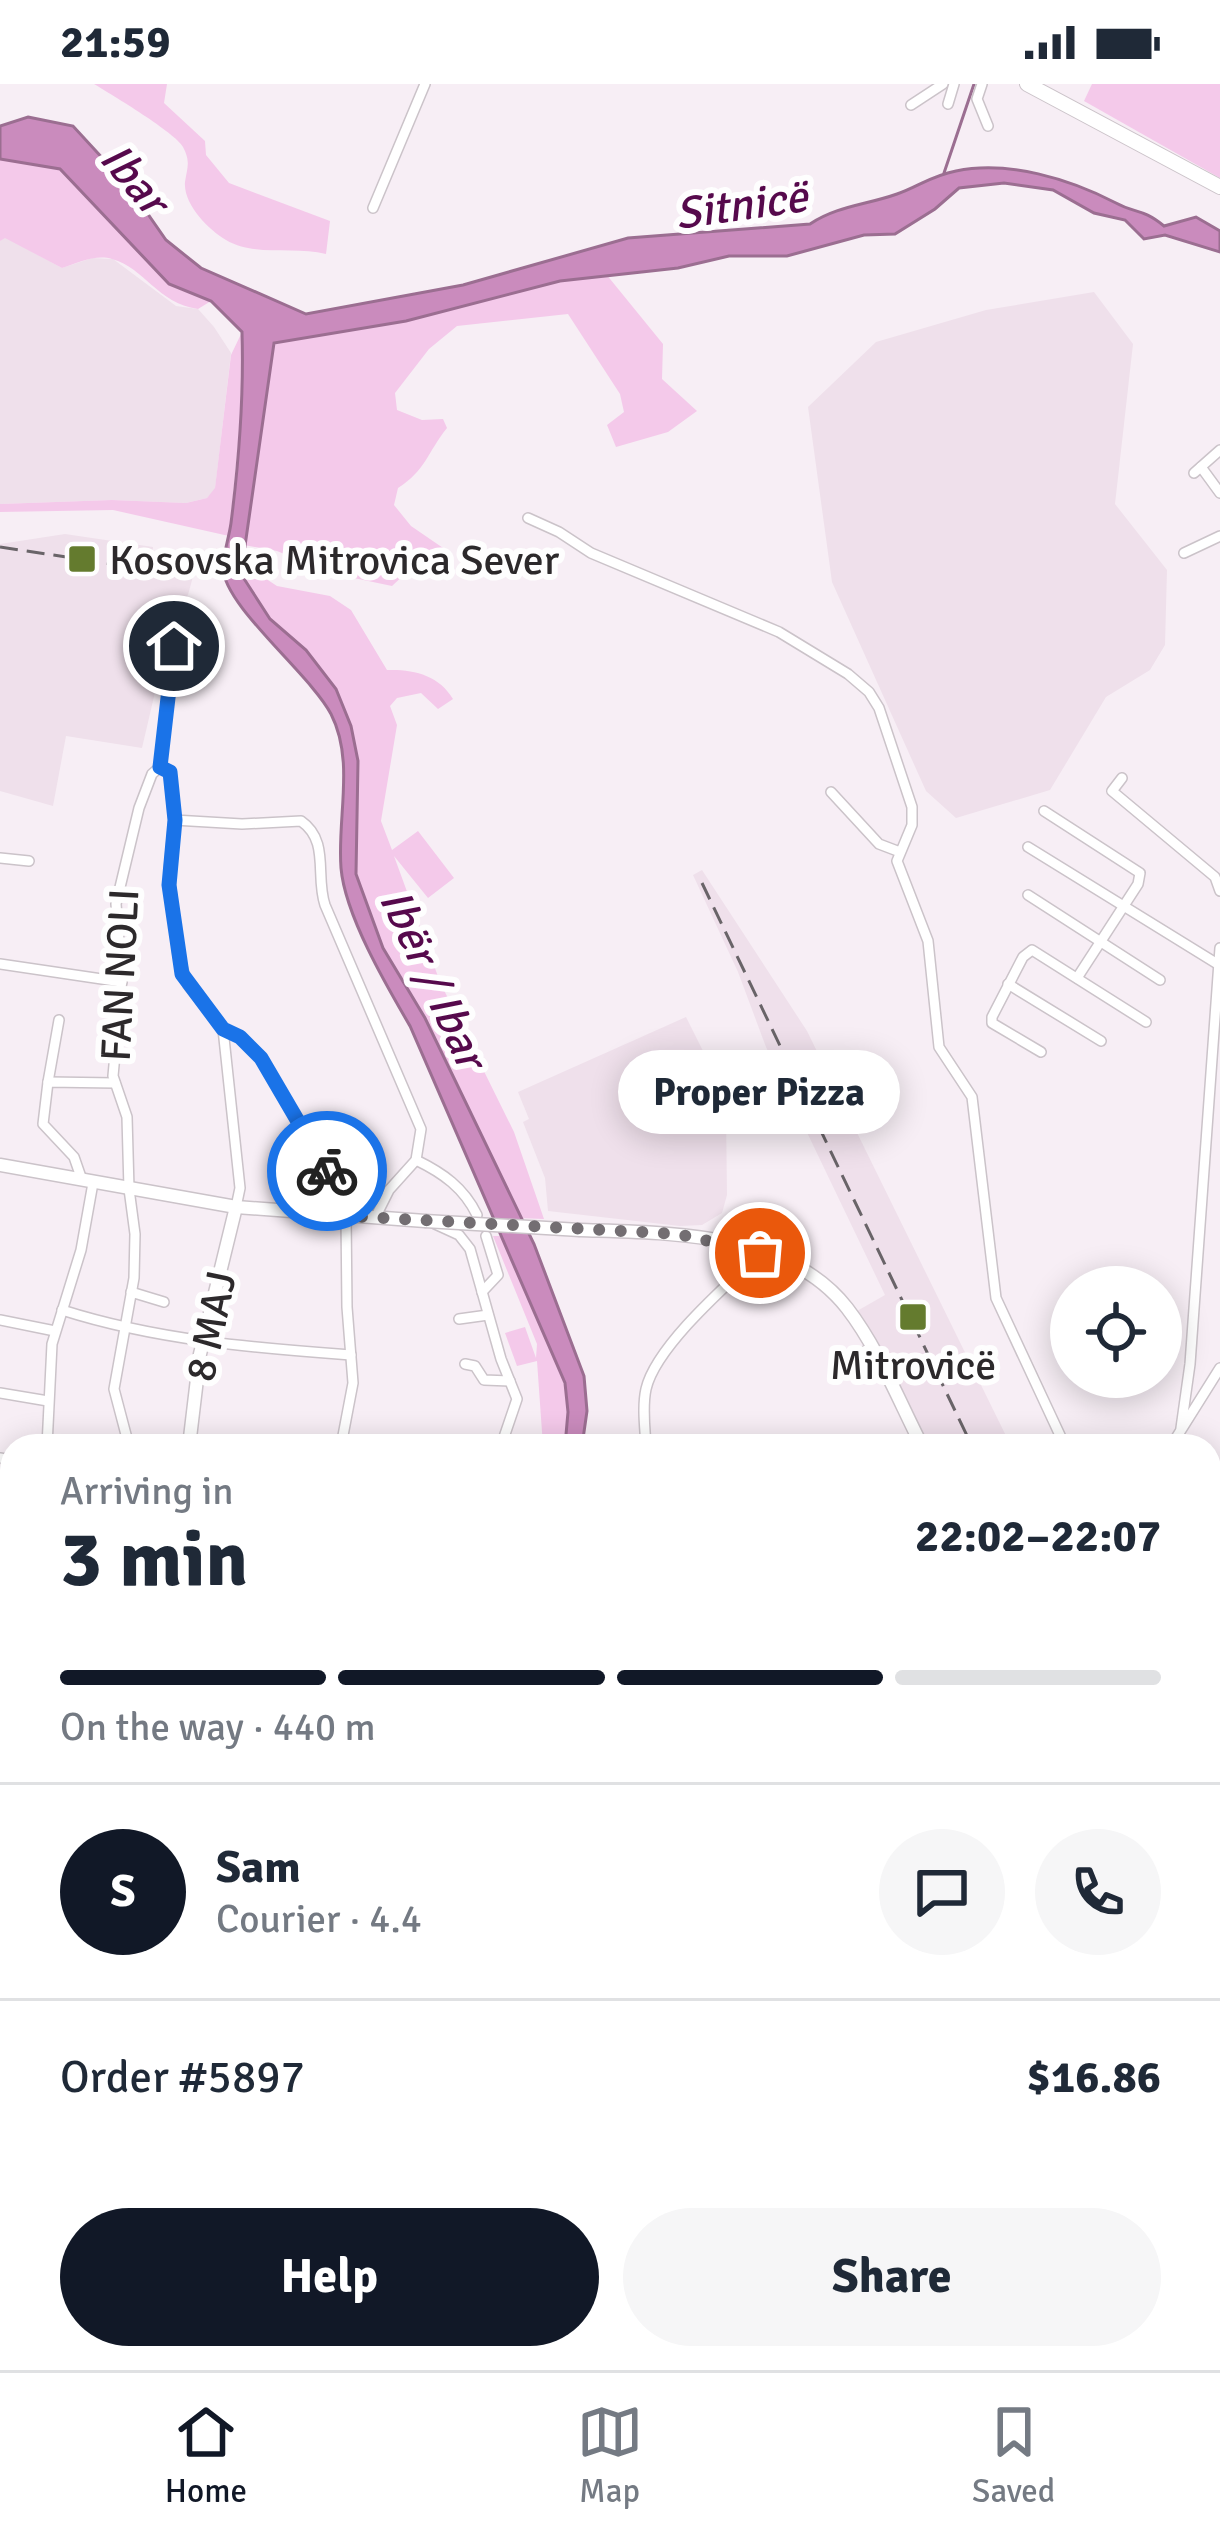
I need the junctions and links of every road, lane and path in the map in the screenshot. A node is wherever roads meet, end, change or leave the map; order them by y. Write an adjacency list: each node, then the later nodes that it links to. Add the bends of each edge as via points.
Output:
1 (425, 84): 11 (street)
2 (944, 84): 8 (street)
3 (955, 84): 7 (street)
4 (982, 84): 9 (street, via 977,99)
5 (1027, 84): 6 (main road)
6 (1054, 90): 10 (main road)
7 (948, 104)
8 (911, 105)
9 (988, 126)
10 (1220, 188)
11 (373, 208)
12 (1220, 450): 13 (street, via 1198,470)
13 (1220, 493)
14 (528, 518): 24 (street, via 779,632 864,687 881,713 912,807)
15 (1220, 536): 16 (street)
16 (1184, 553)
17 (174, 646): 18 (street)
18 (160, 767): 22 (street, via 172,779); 36 (street, FAN NOLI, via 139,808 116,904)
19 (1123, 778): 27 (street, via 1112,791 1215,878)
20 (831, 792): 24 (street, via 878,844)
21 (1044, 811): 29 (street, via 1138,871)
22 (175, 820): 40 (street, via 169,872 180,965); 45 (street, via 301,821 313,832 326,905 417,1113)
23 (1028, 847): 29 (street)
24 (900, 852): 86 (street, via 929,948 939,1047 972,1097 996,1298)
25 (0, 859): 26 (street)
26 (29, 861)
27 (1220, 891)
28 (1028, 896): 30 (street)
29 (1124, 906): 30 (street); 33 (street)
30 (1100, 942): 34 (street); 35 (street)
31 (1220, 950): 33 (street)
32 (0, 964): 36 (street)
33 (1219, 965): 50 (street)
34 (1077, 978): 37 (street, via 1032,950); 39 (street)
35 (1160, 980)
36 (122, 982): 44 (street, FAN NOLI)
37 (1008, 984): 41 (street); 42 (street, via 992,1023)
38 (59, 1020): 43 (street)
39 (1146, 1022)
40 (223, 1029): 49 (street); 53 (street, via 261,1058)
41 (1101, 1042)
42 (1041, 1052)
43 (48, 1082): 44 (street); 47 (street, via 43,1124)
44 (115, 1083): 48 (street, FAN NOLI, via 127,1117)
45 (416, 1160): 52 (street, via 441,1172); 54 (street)
46 (0, 1165): 47 (main road)
47 (87, 1181): 48 (main road); 61 (street, via 81,1250)
48 (129, 1189): 49 (main road); 58 (street, FAN NOLI)
49 (236, 1207): 53 (main road); 67 (main road, 8 MAJ)
50 (1202, 1213): 51 (street); 72 (street)
51 (1220, 1214)
52 (477, 1215)
53 (346, 1216): 54 (main road); 69 (street)
54 (375, 1217): 55 (main road)
55 (424, 1221): 57 (main road, bridge, via 678,1234); 59 (street, via 465,1240)
56 (486, 1236): 59 (street, via 498,1275)
57 (760, 1253): 68 (main road, via 816,1277); 84 (street, via 694,1318 650,1378)
58 (131, 1292): 60 (street); 65 (street, FAN NOLI)
59 (482, 1292): 62 (street)
60 (164, 1302)
61 (62, 1310): 65 (street); 66 (street)
62 (488, 1315): 63 (street); 75 (street)
63 (459, 1319)
64 (0, 1320): 66 (street)
65 (124, 1327): 67 (street); 80 (street, FAN NOLI, via 114,1389)
66 (55, 1331): 77 (street)
67 (203, 1341): 69 (street); 81 (main road, 8 MAJ)
68 (871, 1348): 71 (street); 85 (main road)
69 (351, 1355): 82 (street)
70 (465, 1364): 75 (street, via 484,1380)
71 (840, 1364)
72 (1190, 1364): 74 (street); 78 (street)
73 (1220, 1368): 74 (street)
74 (1212, 1380): 78 (street)
75 (510, 1381): 83 (street, via 517,1399)
76 (0, 1393): 77 (street)
77 (48, 1401): 79 (street)
78 (1181, 1428): 87 (street)
79 (47, 1434)
80 (126, 1434)
81 (191, 1434)
82 (342, 1434)
83 (505, 1434)
84 (645, 1434)
85 (916, 1434)
86 (1060, 1434)
87 (1178, 1434)

